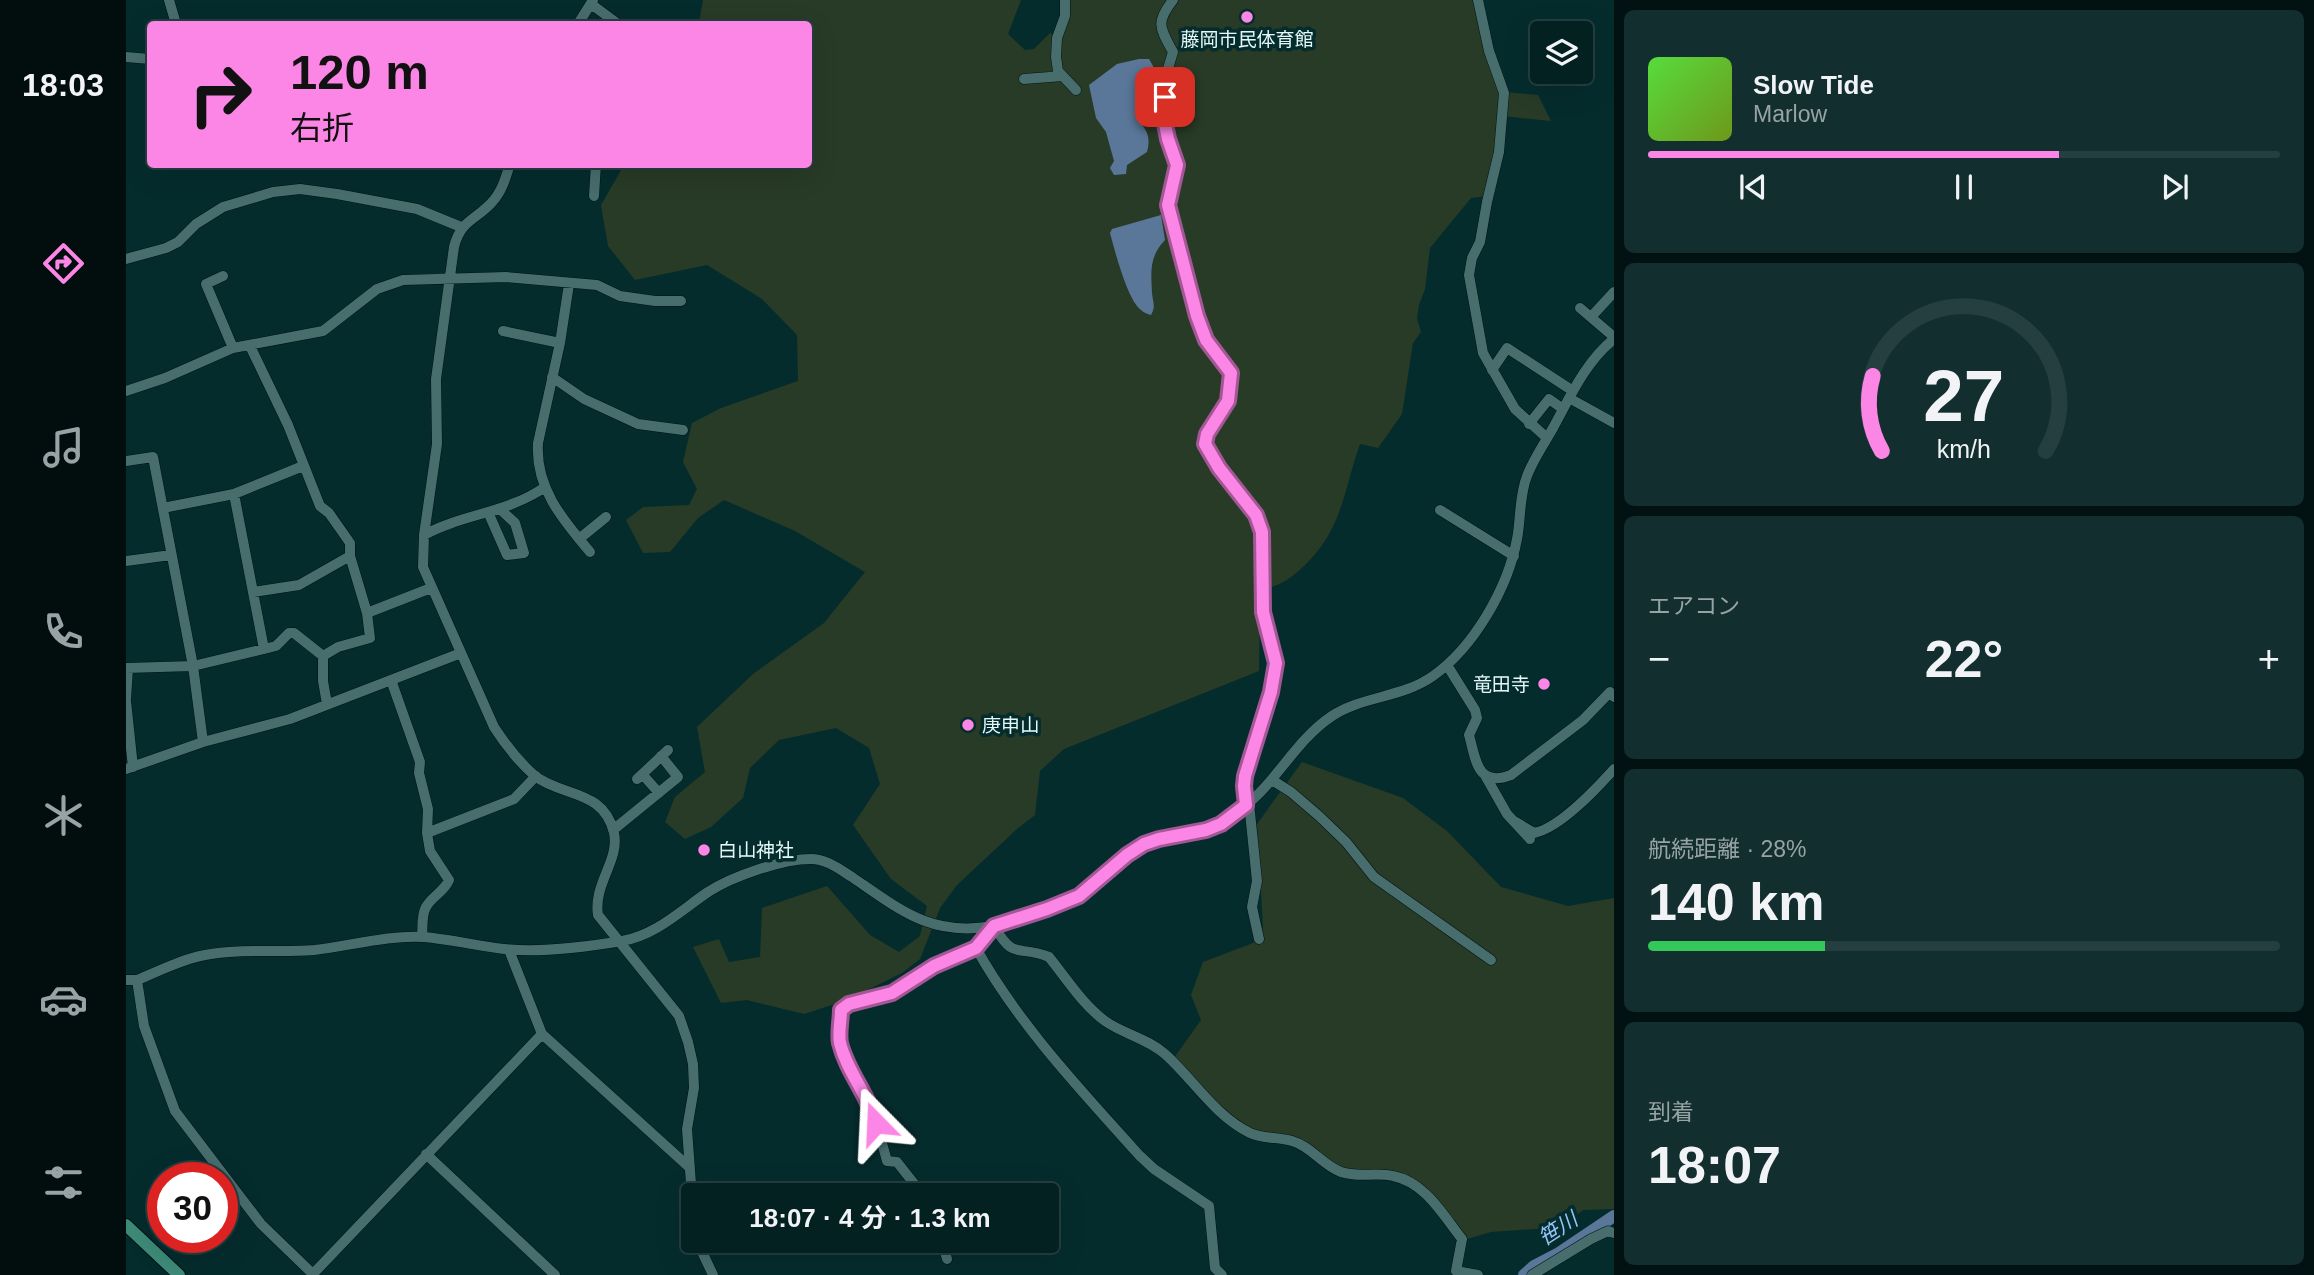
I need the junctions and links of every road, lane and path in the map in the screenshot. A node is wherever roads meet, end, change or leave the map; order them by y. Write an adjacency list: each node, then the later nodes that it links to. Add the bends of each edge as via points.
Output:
1 (169, 0): 6 (street)
2 (1065, 0): 11 (street, via 1056,57)
3 (1173, 0): 76 (street, via 1161,16 1160,29 1173,52 1166,75 1164,119 1177,165 1168,205 1206,340 1231,373 1228,401 1205,444 1256,515 1262,532 1263,612 1276,663 1245,776)
4 (1478, 0): 31 (street, via 1504,93 1499,152 1469,275 1483,353)
5 (592, 2): 7 (street); 8 (street)
6 (175, 21)
7 (580, 21)
8 (614, 21)
9 (126, 57): 10 (street)
10 (147, 59)
11 (1063, 76): 12 (street); 13 (street)
12 (1024, 79)
13 (1076, 90)
14 (508, 168): 17 (street, via 491,204)
15 (596, 168): 16 (street)
16 (594, 196)
17 (461, 227): 18 (street, via 417,209 300,189 223,207 178,242); 20 (street)
18 (126, 259)
19 (223, 276): 30 (street, via 206,284)
20 (450, 279): 21 (street, via 506,277); 29 (street, via 403,280 382,286 323,331); 49 (street, via 436,379 436,466)
21 (569, 284): 23 (street, via 597,285 620,296); 28 (street)
22 (1614, 292): 25 (street)
23 (681, 301)
24 (1580, 309): 25 (street)
25 (1591, 317): 27 (street)
26 (503, 331): 28 (street)
27 (1614, 338): 34 (street, via 1598,353)
28 (560, 343): 32 (street)
29 (250, 346): 30 (street); 41 (street)
30 (233, 348): 33 (street)
31 (1492, 370): 34 (street, via 1507,348); 37 (street)
32 (552, 377): 38 (street, via 584,399 638,424); 42 (street, via 537,459)
33 (126, 391)
34 (1571, 395): 35 (street); 36 (street)
35 (1563, 409): 37 (street, via 1549,400); 39 (street)
36 (1614, 423)
37 (1529, 424): 39 (street)
38 (683, 430)
39 (1547, 438): 54 (street, via 1526,477)
40 (126, 461): 44 (street, via 153,457)
41 (303, 466): 43 (street); 53 (street, via 320,506 350,543)
42 (545, 487): 45 (street); 50 (street, via 561,518)
43 (234, 494): 44 (street); 57 (street)
44 (163, 508): 52 (street)
45 (500, 509): 47 (street); 47 (street, via 515,523 524,552 507,555)
46 (1440, 510): 54 (street)
47 (488, 512): 49 (street)
48 (606, 517): 50 (street)
49 (424, 535): 56 (street, via 424,567)
50 (579, 539): 51 (street)
51 (590, 552)
52 (171, 555): 55 (street); 63 (street)
53 (350, 556): 57 (street, via 299,585); 58 (street)
54 (1514, 556): 62 (street, via 1500,593)
55 (126, 561)
56 (431, 588): 58 (street); 60 (street)
57 (253, 592): 59 (street)
58 (367, 612): 61 (street, via 370,638)
59 (264, 649): 61 (street, via 294,633); 63 (street)
60 (461, 653): 65 (street); 72 (street, via 494,727)
61 (323, 656): 68 (street)
62 (1447, 665): 73 (street, via 1475,710 1476,718 1464,736); 74 (street, via 1404,692 1338,711 1303,739)
63 (193, 666): 64 (street); 69 (street)
64 (127, 668): 67 (street)
65 (391, 680): 68 (street); 79 (street, via 420,762 428,808)
66 (1614, 696): 73 (street, via 1609,692 1583,720 1511,775 1499,780)
67 (126, 700): 70 (street)
68 (327, 704): 69 (street, via 290,719)
69 (203, 742): 70 (street)
70 (130, 768)
71 (1614, 769): 77 (street, via 1574,809 1542,831 1534,833)
72 (536, 776): 78 (street, via 586,796 608,817); 79 (street, via 514,799)
73 (1486, 778): 77 (street)
74 (1272, 780): 76 (street); 87 (street, via 1319,816 1374,877)
75 (659, 793): 75 (street, via 640,777 664,753 678,777); 78 (street)
76 (1248, 804): 81 (street, via 1206,830 1144,844 1079,896); 83 (street, via 1257,881 1252,907)
77 (1514, 821): 80 (street)
78 (614, 830): 84 (street, via 615,842 596,902 598,915)
79 (426, 833): 82 (street, via 430,851 449,880 425,910)
80 (1530, 839)
81 (994, 926): 84 (street, via 939,926 914,919 837,867 821,859 805,859 727,881 674,919 639,938); 85 (street); 104 (street, via 1012,950 1049,957 1101,1019 1165,1054 1235,1124 1258,1136 1292,1140 1343,1172 1393,1175 1415,1184 1462,1239 1456,1271)
82 (422, 937): 86 (street); 88 (street, via 312,950 220,952)
83 (1259, 939)
84 (619, 942): 86 (street); 91 (street, via 679,1016 688,1042 694,1088 687,1129)
85 (976, 948): 93 (street, via 934,966 892,993 841,1010 839,1040 850,1070 871,1104 887,1161 897,1162); 103 (street, via 1026,1027 1139,1155 1209,1206 1215,1268)
86 (509, 950): 89 (street)
87 (1490, 960)
88 (131, 980): 100 (street, via 175,1111 261,1224)
89 (542, 1034): 90 (street); 91 (street)
90 (426, 1154): 100 (street); 101 (street)
91 (689, 1167): 92 (street)
92 (690, 1183)
93 (914, 1183)
94 (126, 1225): 99 (main road)
95 (1614, 1233): 105 (street, via 1591,1239)
96 (703, 1253): 102 (street)
97 (945, 1253): 98 (street)
98 (947, 1259)
99 (178, 1275)
100 (313, 1275)
101 (555, 1275)
102 (713, 1275)
103 (1222, 1275)
104 (1478, 1275)
105 (1532, 1275)

